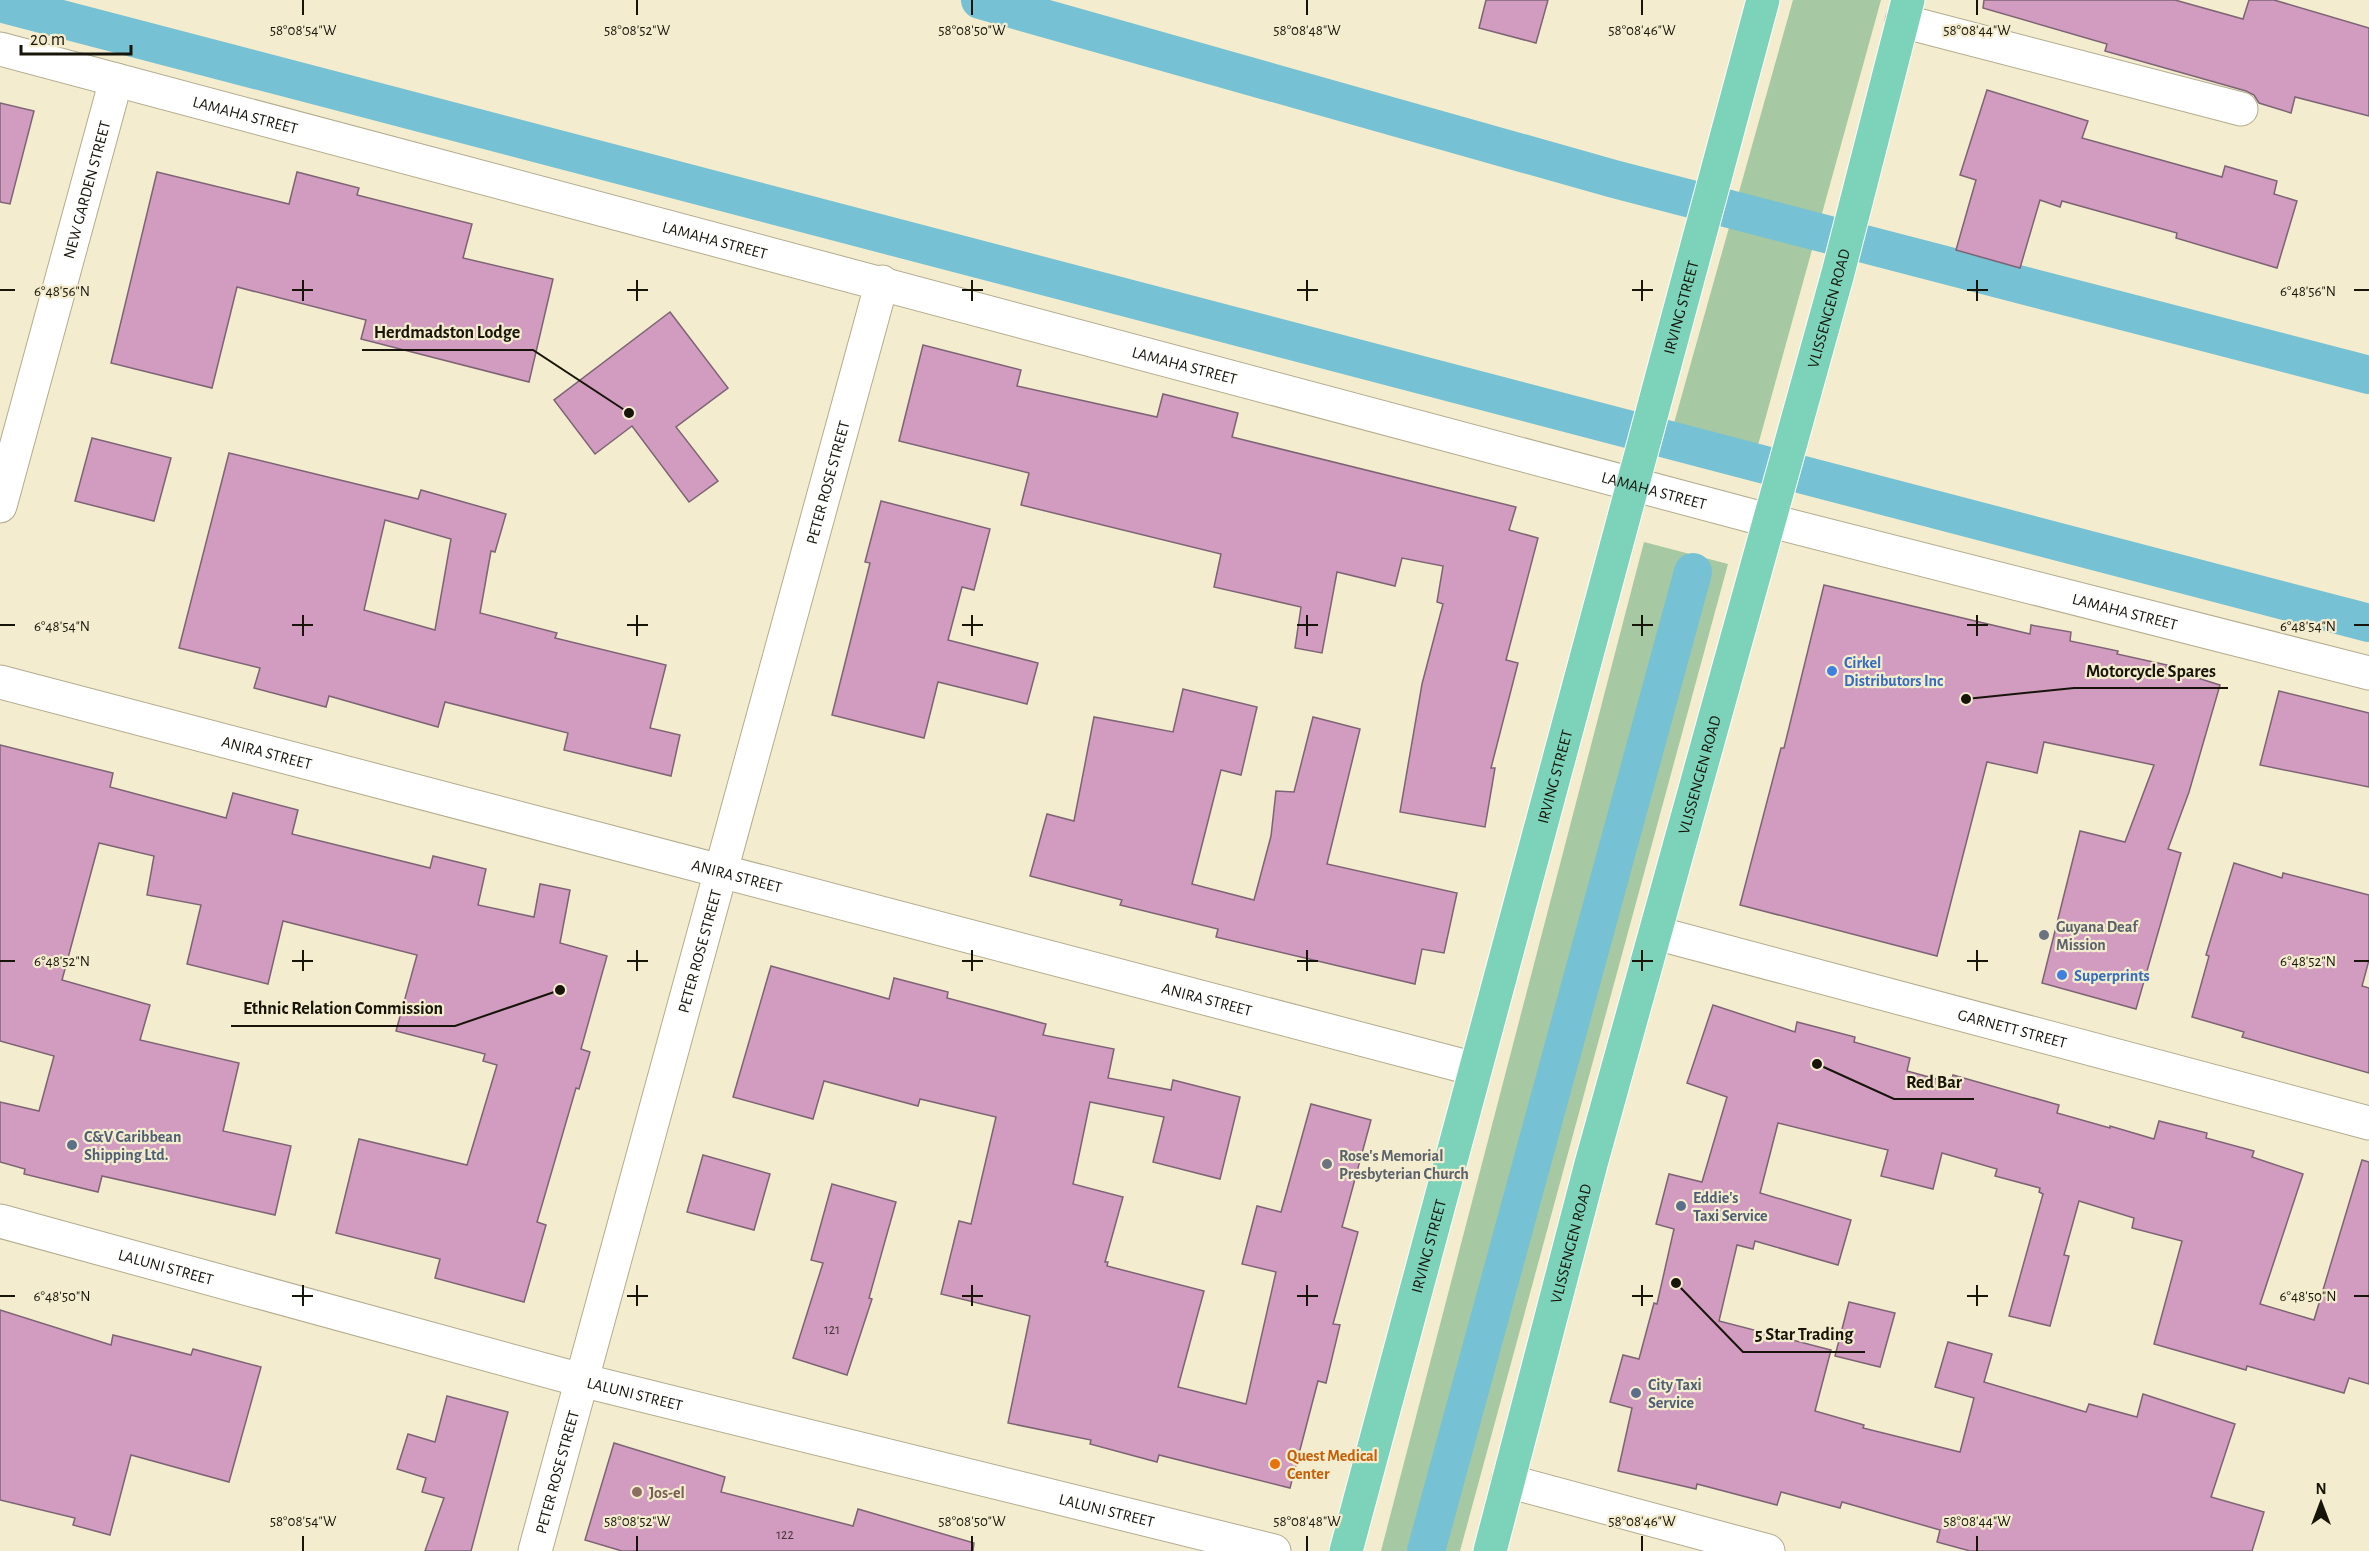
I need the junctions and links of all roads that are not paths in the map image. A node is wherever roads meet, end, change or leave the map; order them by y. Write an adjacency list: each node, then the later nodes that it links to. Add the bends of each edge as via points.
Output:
1 (1763, 0): 7 (main road, IRVING STREET)
2 (1905, 10): 5 (street); 9 (main road, VLISSENGEN ROAD, via 1838,273)
3 (0, 49): 4 (street, LAMAHA STREET)
4 (116, 80): 6 (street, LAMAHA STREET); 8 (street, NEW GARDEN STREET)
5 (2241, 109)
6 (882, 282): 7 (street, LAMAHA STREET); 12 (street, PETER ROSE STREET)
7 (1637, 469): 9 (street, LAMAHA STREET); 14 (main road, IRVING STREET)
8 (0, 506)
9 (1767, 520): 10 (street, LAMAHA STREET); 13 (main road, VLISSENGEN ROAD)
10 (2369, 673)
11 (0, 682): 12 (street, ANIRA STREET)
12 (721, 872): 14 (street, ANIRA STREET); 17 (street, PETER ROSE STREET)
13 (1656, 933): 15 (street, GARNETT STREET); 18 (main road, VLISSENGEN ROAD)
14 (1475, 1069): 21 (main road, IRVING STREET)
15 (2369, 1123)
16 (0, 1221): 17 (street, LALUNI STREET)
17 (581, 1380): 19 (street, PETER ROSE STREET); 20 (street, LALUNI STREET)
18 (1508, 1481): 22 (main road, VLISSENGEN ROAD); 23 (street)
19 (535, 1551)
20 (1274, 1551)
21 (1346, 1551)
22 (1490, 1551)
23 (1768, 1551)

